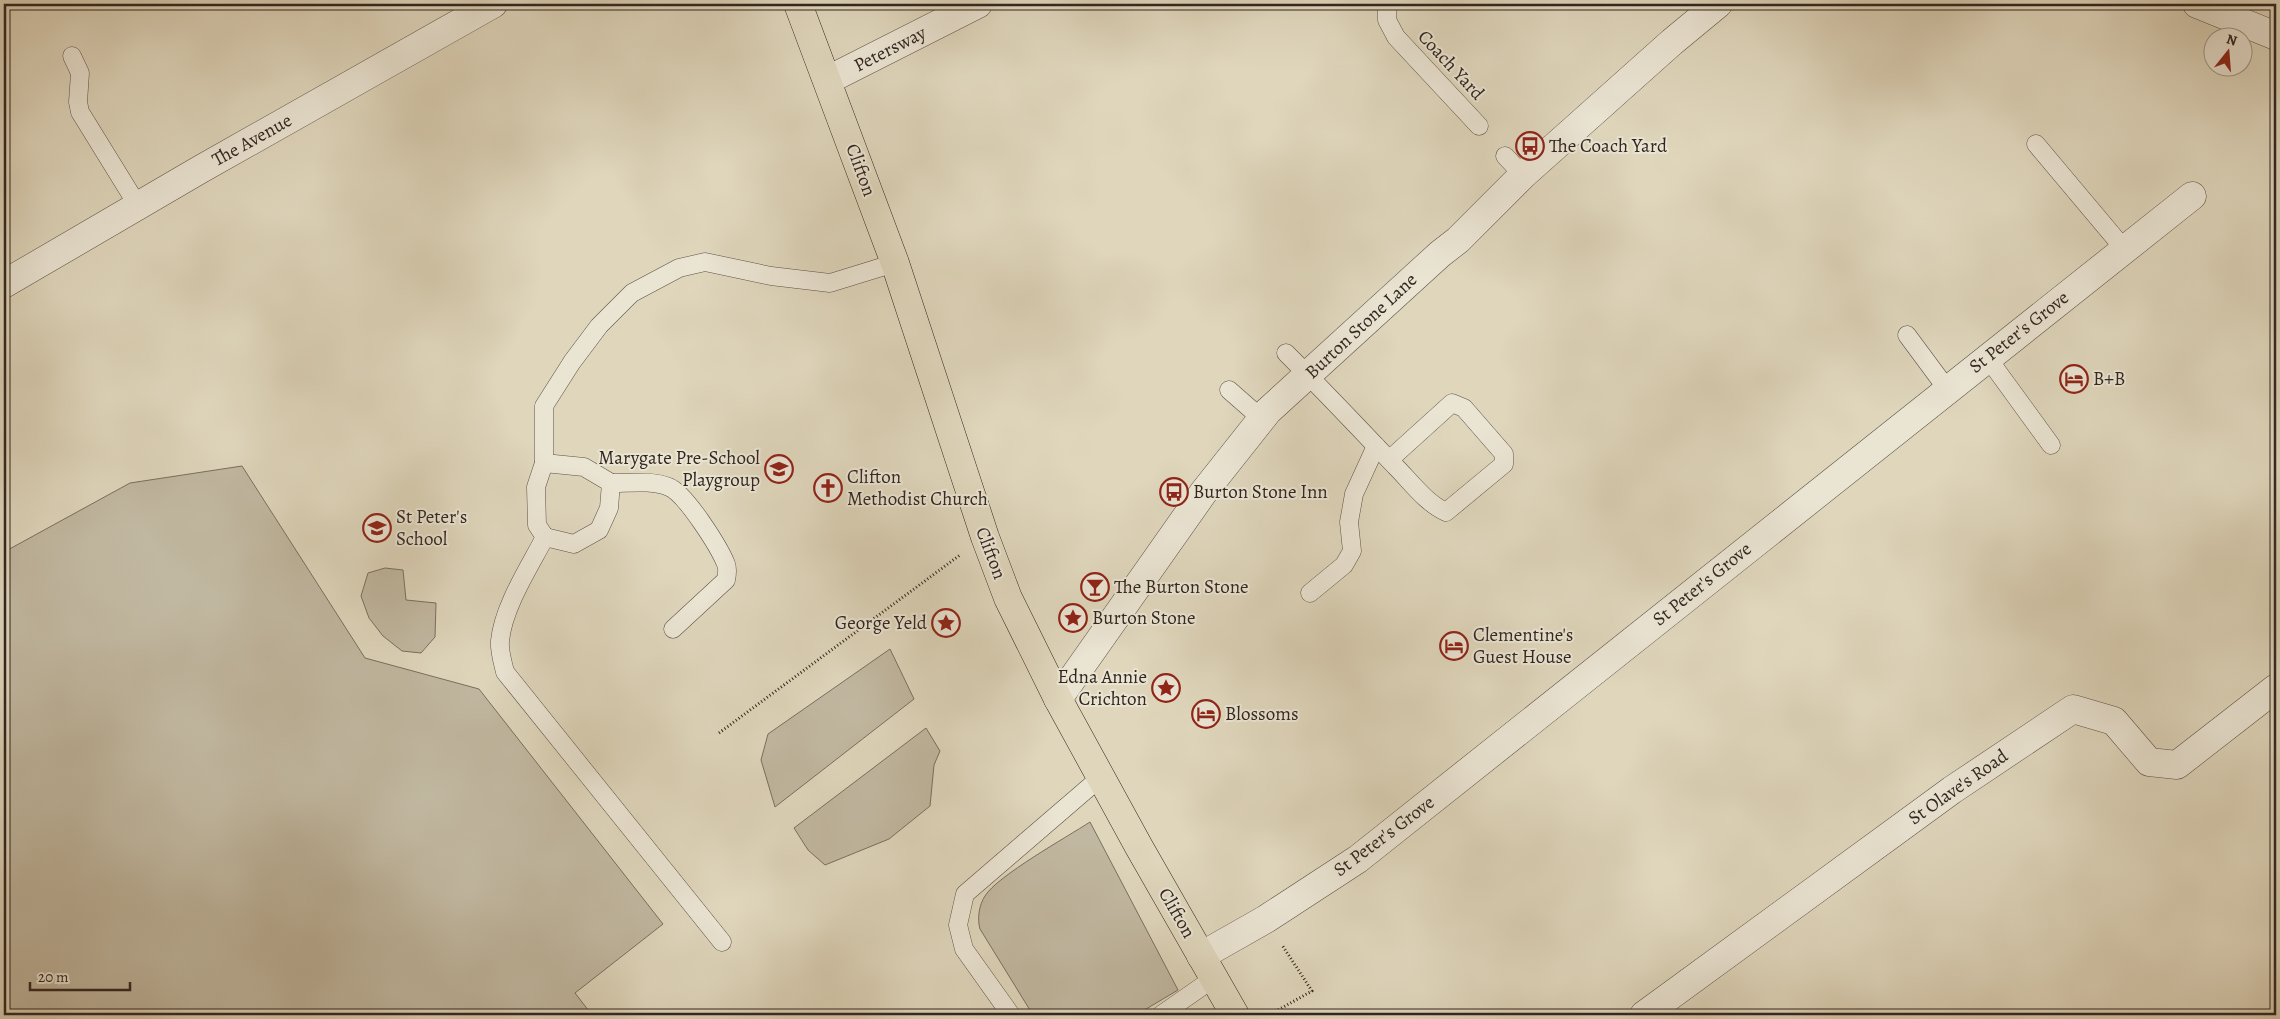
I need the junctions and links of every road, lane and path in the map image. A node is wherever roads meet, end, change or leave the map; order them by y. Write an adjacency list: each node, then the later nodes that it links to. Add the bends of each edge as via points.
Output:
1 (493, 4): 13 (street, The Avenue)
2 (798, 4): 9 (main road, Clifton)
3 (978, 4): 9 (street, Petersway)
4 (1387, 4): 10 (lane, Coach Yard, via 1387,20 1396,37)
5 (1718, 4): 20 (street, Burton Stone Lane, via 1514,165 1458,240)
6 (2196, 4): 7 (street)
7 (2276, 36)
8 (72, 56): 13 (lane, via 80,73 80,112)
9 (828, 80): 15 (main road, Clifton)
10 (1479, 126)
11 (2036, 144): 14 (lane)
12 (2192, 196): 14 (street, St Peter's Grove)
13 (138, 206): 16 (street, The Avenue)
14 (2125, 250): 19 (street, St Peter's Grove)
15 (895, 263): 27 (lane, via 830,283 771,276 705,262 679,268 632,293 599,326 544,406); 30 (main road, Clifton)
16 (7, 275)
17 (1907, 335): 22 (lane)
18 (1286, 353): 20 (lane)
19 (1987, 357): 22 (street, St Peter's Grove); 24 (lane)
20 (1308, 375): 23 (street, Burton Stone Lane); 25 (lane)
21 (1229, 390): 23 (lane)
22 (1947, 390): 39 (street, St Peter's Grove, via 1358,859 1266,919)
23 (1262, 419): 34 (street, Burton Stone Lane, via 1203,492)
24 (2051, 445)
25 (1376, 446): 26 (lane); 31 (lane, via 1354,494 1349,522 1352,551 1344,565)
26 (1389, 460): 26 (lane, via 1452,404 1464,408 1504,454 1504,464 1446,512 1436,507)
27 (544, 463): 28 (lane, via 584,468); 29 (lane, via 536,487 537,525)
28 (611, 483): 29 (lane, via 609,508 599,530 574,544); 32 (lane, via 649,483 680,492 728,566 726,580)
29 (545, 537): 37 (lane, via 507,615 500,642 505,672)
30 (984, 537): 34 (main road, Clifton, via 1008,598); 35 (path)
31 (1310, 593)
32 (672, 629)
33 (2276, 688): 44 (street, St Olave's Road, via 2177,765 2149,762 2114,722 2073,710 1952,790)
34 (1058, 699): 36 (main road, Clifton)
35 (719, 733)
36 (1101, 777): 39 (main road, Clifton); 40 (lane, via 964,894 958,925 964,949)
37 (722, 942)
38 (1281, 943): 43 (path, via 1312,991)
39 (1208, 967): 41 (lane); 42 (main road, Clifton)
40 (1011, 1015)
41 (1161, 1015)
42 (1235, 1015)
43 (1269, 1015)
44 (1644, 1015)

